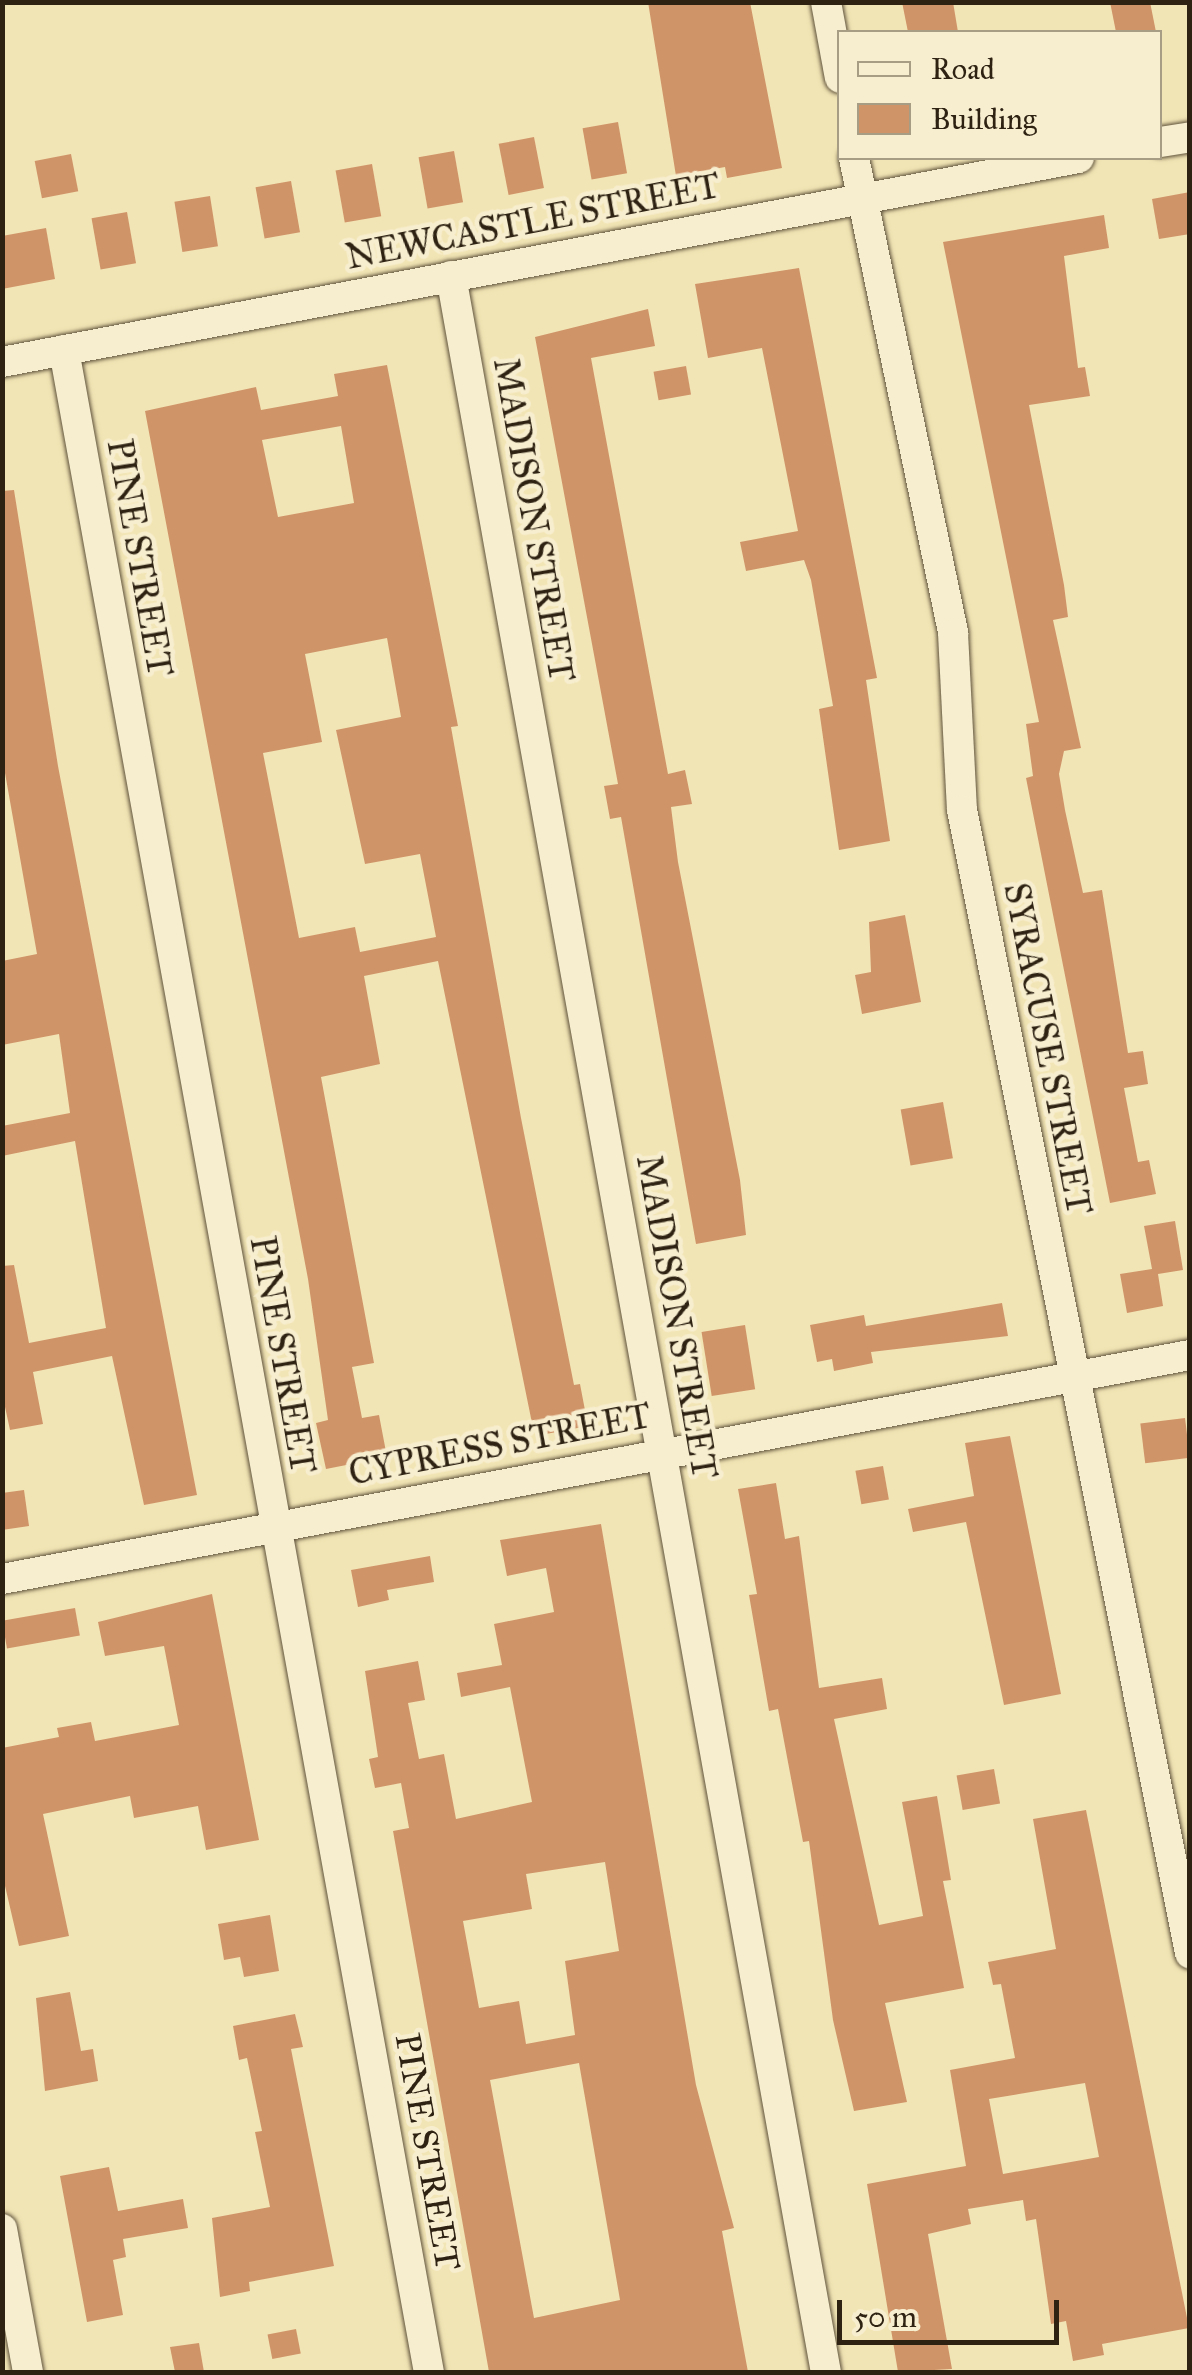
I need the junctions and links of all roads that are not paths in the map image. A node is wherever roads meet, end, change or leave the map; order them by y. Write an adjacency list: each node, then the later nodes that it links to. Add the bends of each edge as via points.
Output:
1 (826, 2): 2 (street)
2 (837, 62)
3 (1190, 137): 4 (street)
4 (1162, 142)
5 (854, 160): 7 (street, SYRACUSE STREET)
6 (1068, 160): 7 (street, NEWCASTLE STREET)
7 (861, 198): 8 (street, NEWCASTLE STREET); 12 (street, SYRACUSE STREET, via 952,633 962,810)
8 (451, 276): 9 (street, NEWCASTLE STREET); 13 (street, MADISON STREET)
9 (64, 350): 10 (street, NEWCASTLE STREET); 14 (street, PINE STREET)
10 (2, 362)
11 (1190, 1355): 12 (street, CYPRESS STREET)
12 (1073, 1378): 13 (street, CYPRESS STREET); 16 (street, SYRACUSE STREET)
13 (662, 1452): 14 (street, CYPRESS STREET); 20 (street, MADISON STREET)
14 (275, 1526): 15 (street, CYPRESS STREET); 19 (street, PINE STREET)
15 (2, 1579)
16 (1190, 1953)
17 (2, 2229): 18 (street)
18 (28, 2372)
19 (429, 2372)
20 (826, 2372)

